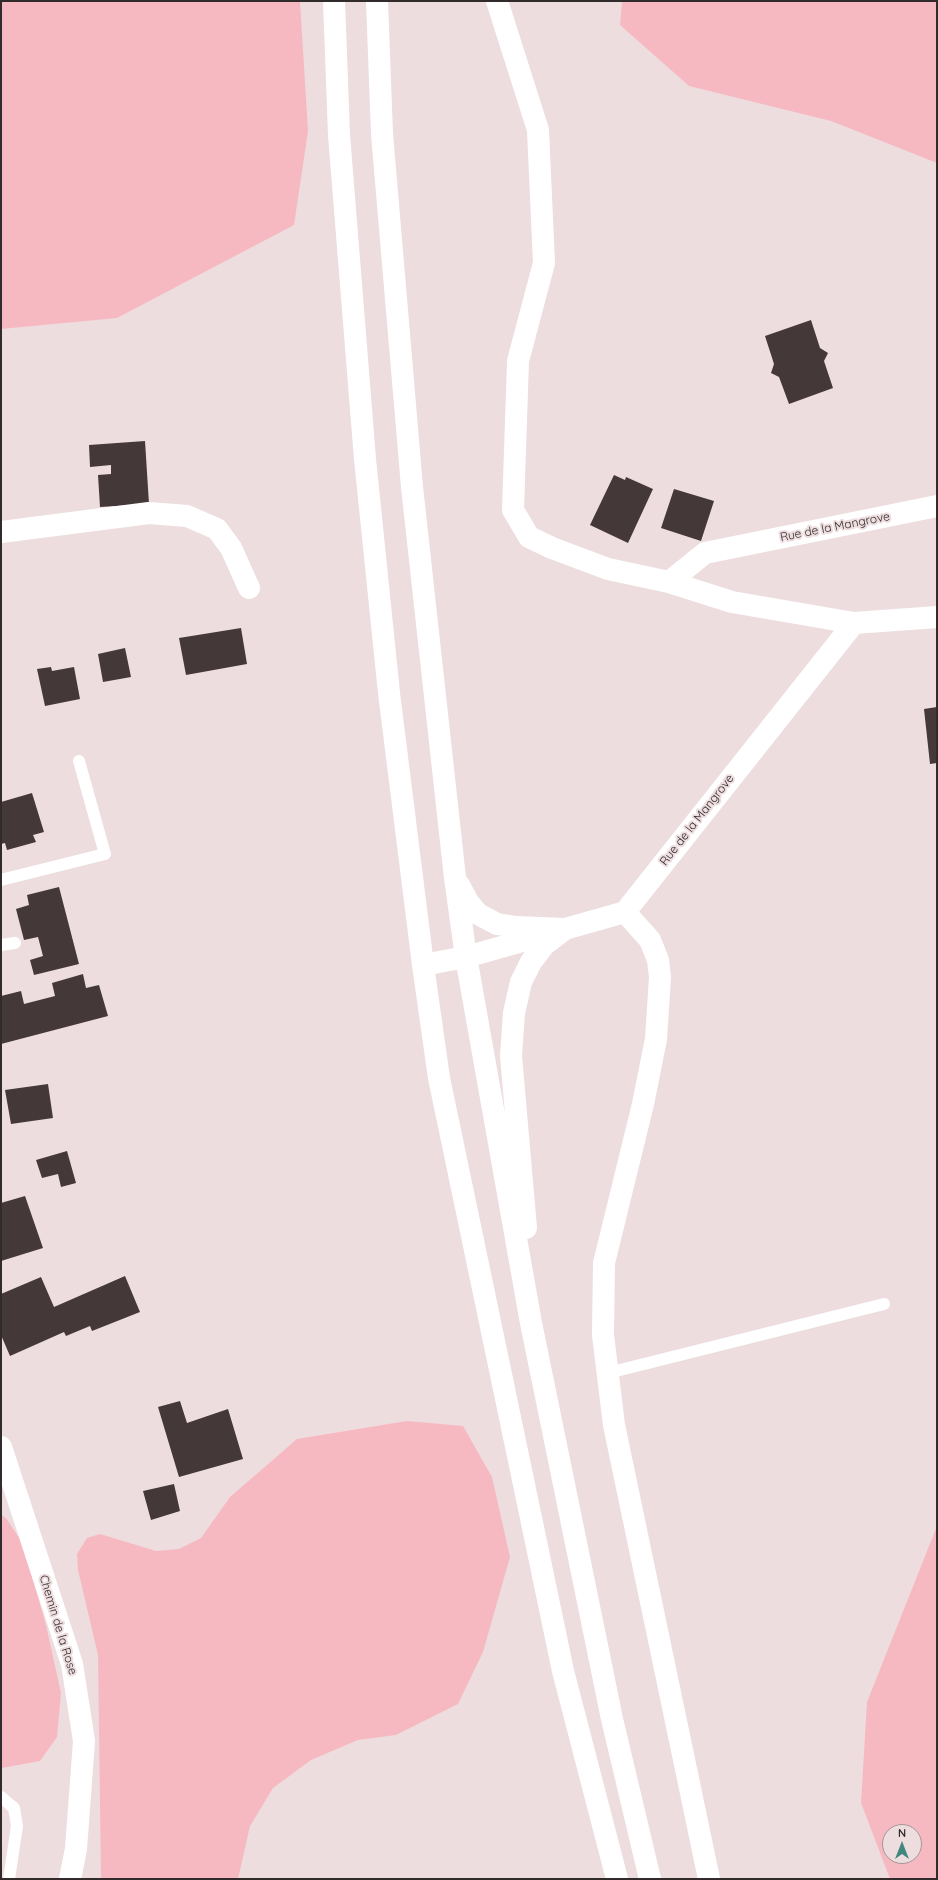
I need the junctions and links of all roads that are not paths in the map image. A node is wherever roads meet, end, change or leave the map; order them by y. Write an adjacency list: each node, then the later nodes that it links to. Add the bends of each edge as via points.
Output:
1 (334, 1): 18 (main road, via 339,135 365,460 389,693)
2 (377, 1): 11 (main road, via 382,134 412,487)
3 (497, 1): 6 (main road, via 538,130 544,263 518,361 513,510 529,537 552,548 608,569)
4 (937, 506): 6 (main road, Rue de la Mangrove, via 705,554)
5 (1, 532): 7 (main road, via 149,513 187,516 217,530 231,548)
6 (669, 582): 9 (main road, via 732,602)
7 (249, 588)
8 (937, 617): 9 (main road)
9 (854, 624): 13 (main road, Rue de la Mangrove)
10 (79, 761): 12 (lane, via 105,854)
11 (455, 878): 14 (main road, via 468,902 478,914 488,920 516,927); 17 (main road)
12 (1, 880)
13 (625, 912): 14 (main road); 21 (main road, via 650,940 658,960 660,977 656,1039 643,1104 604,1263 603,1335)
14 (565, 930): 17 (main road); 20 (main road, via 544,945 530,962 521,982 514,1013 511,1056 525,1210)
15 (15, 943): 16 (lane)
16 (1, 945)
17 (466, 957): 18 (main road); 20 (main road)
18 (423, 965): 26 (main road, via 439,1078 563,1671)
19 (884, 1304): 21 (lane)
20 (530, 1323): 27 (main road, via 612,1719)
21 (608, 1374): 28 (main road, via 614,1425)
22 (1, 1448): 25 (main road, Chemin de la Rose, via 72,1664 84,1741 76,1849)
23 (1, 1797): 24 (lane, via 14,1808 17,1826)
24 (9, 1879)
25 (70, 1879)
26 (617, 1879)
27 (650, 1879)
28 (708, 1879)

